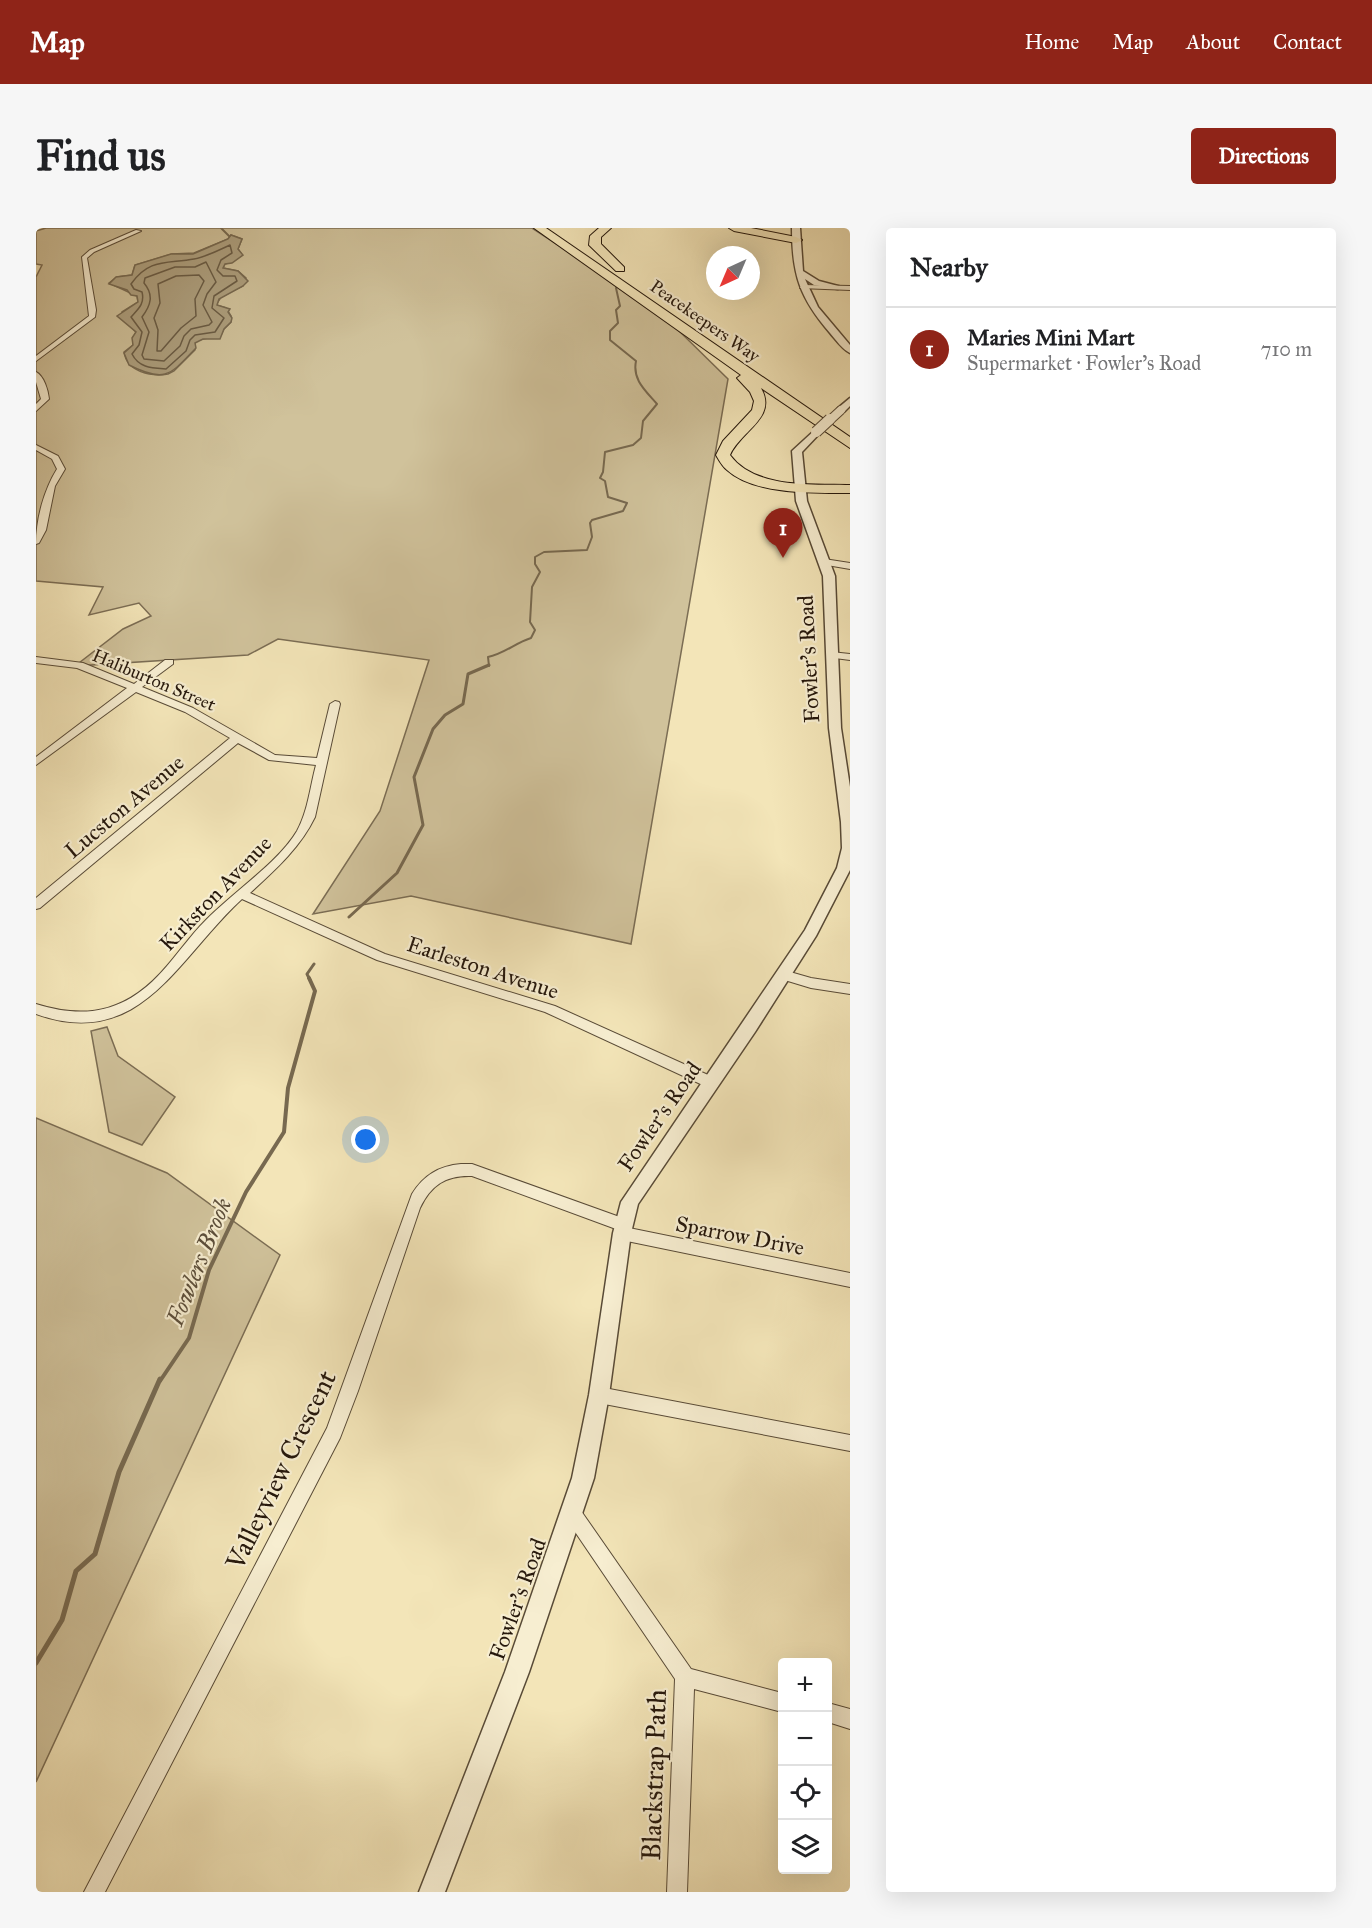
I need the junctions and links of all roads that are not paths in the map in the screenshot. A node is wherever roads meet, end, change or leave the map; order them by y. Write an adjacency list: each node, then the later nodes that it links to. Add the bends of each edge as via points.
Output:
1 (539, 228): 14 (highway, Peacekeepers Way)
2 (552, 228): 9 (highway, Peacekeepers Way)
3 (606, 228): 9 (highway, via 595,240 597,250)
4 (734, 228): 7 (highway)
5 (796, 228): 7 (street)
6 (138, 231): 16 (street, via 92,251 83,261 92,316)
7 (796, 240): 8 (street)
8 (798, 272): 10 (street); 11 (street, via 817,283)
9 (637, 285): 20 (highway, Peacekeepers Way)
10 (801, 287): 11 (street); 13 (street)
11 (838, 287): 12 (street); 13 (street, via 821,291)
12 (850, 288)
13 (808, 301): 15 (street)
14 (693, 335): 21 (highway, Peacekeepers Way); 23 (highway, via 747,380 761,401 758,413 725,448 726,461 751,477)
15 (849, 347)
16 (36, 359)
17 (36, 374): 19 (street, via 45,399)
18 (850, 401): 23 (street, Fowler's Road, bridge, via 797,451)
19 (36, 409)
20 (850, 429)
21 (850, 444)
22 (36, 447): 25 (street, via 54,456 61,465)
23 (797, 487): 24 (highway); 26 (street, Fowler's Road, via 806,523)
24 (850, 489)
25 (36, 541)
26 (824, 562): 27 (street); 28 (street, Fowler's Road, via 829,576)
27 (850, 566)
28 (831, 655): 29 (street); 37 (street, Fowler's Road, via 836,728)
29 (850, 657)
30 (36, 660): 32 (street, Haliburton Street, via 79,665)
31 (169, 662): 32 (street)
32 (135, 688): 34 (street, Haliburton Street, via 198,714); 35 (street)
33 (335, 704): 36 (street, Kirkston Avenue)
34 (237, 738): 36 (street, Haliburton Street, via 273,758); 40 (street, Lucston Avenue)
35 (36, 762)
36 (322, 762): 39 (street, Kirkston Avenue, via 301,834)
37 (847, 775): 38 (street, Fowler's Road)
38 (849, 848): 41 (street, Fowler's Road, via 829,900)
39 (241, 894): 43 (street, Kirkston Avenue, via 141,998 91,1017 56,1016); 44 (street, Earleston Avenue, via 381,957 550,1009)
40 (36, 905)
41 (783, 975): 42 (street); 44 (street, Fowler's Road)
42 (850, 989)
43 (36, 1009)
44 (712, 1083): 45 (street, Fowler's Road, via 638,1187)
45 (623, 1229): 46 (street, Sparrow Drive); 47 (street, Fowler's Road); 54 (street, Valleyview Crescent, via 472,1170 447,1171 422,1188 334,1432)
46 (850, 1280)
47 (599, 1395): 48 (street); 49 (street, Fowler's Road)
48 (850, 1443)
49 (573, 1514): 50 (street, Blackstrap Path); 55 (street, Fowler's Road)
50 (685, 1677): 51 (street); 56 (street, Blackstrap Path)
51 (778, 1701)
52 (832, 1714): 53 (street)
53 (850, 1719)
54 (94, 1892)
55 (432, 1892)
56 (677, 1892)

